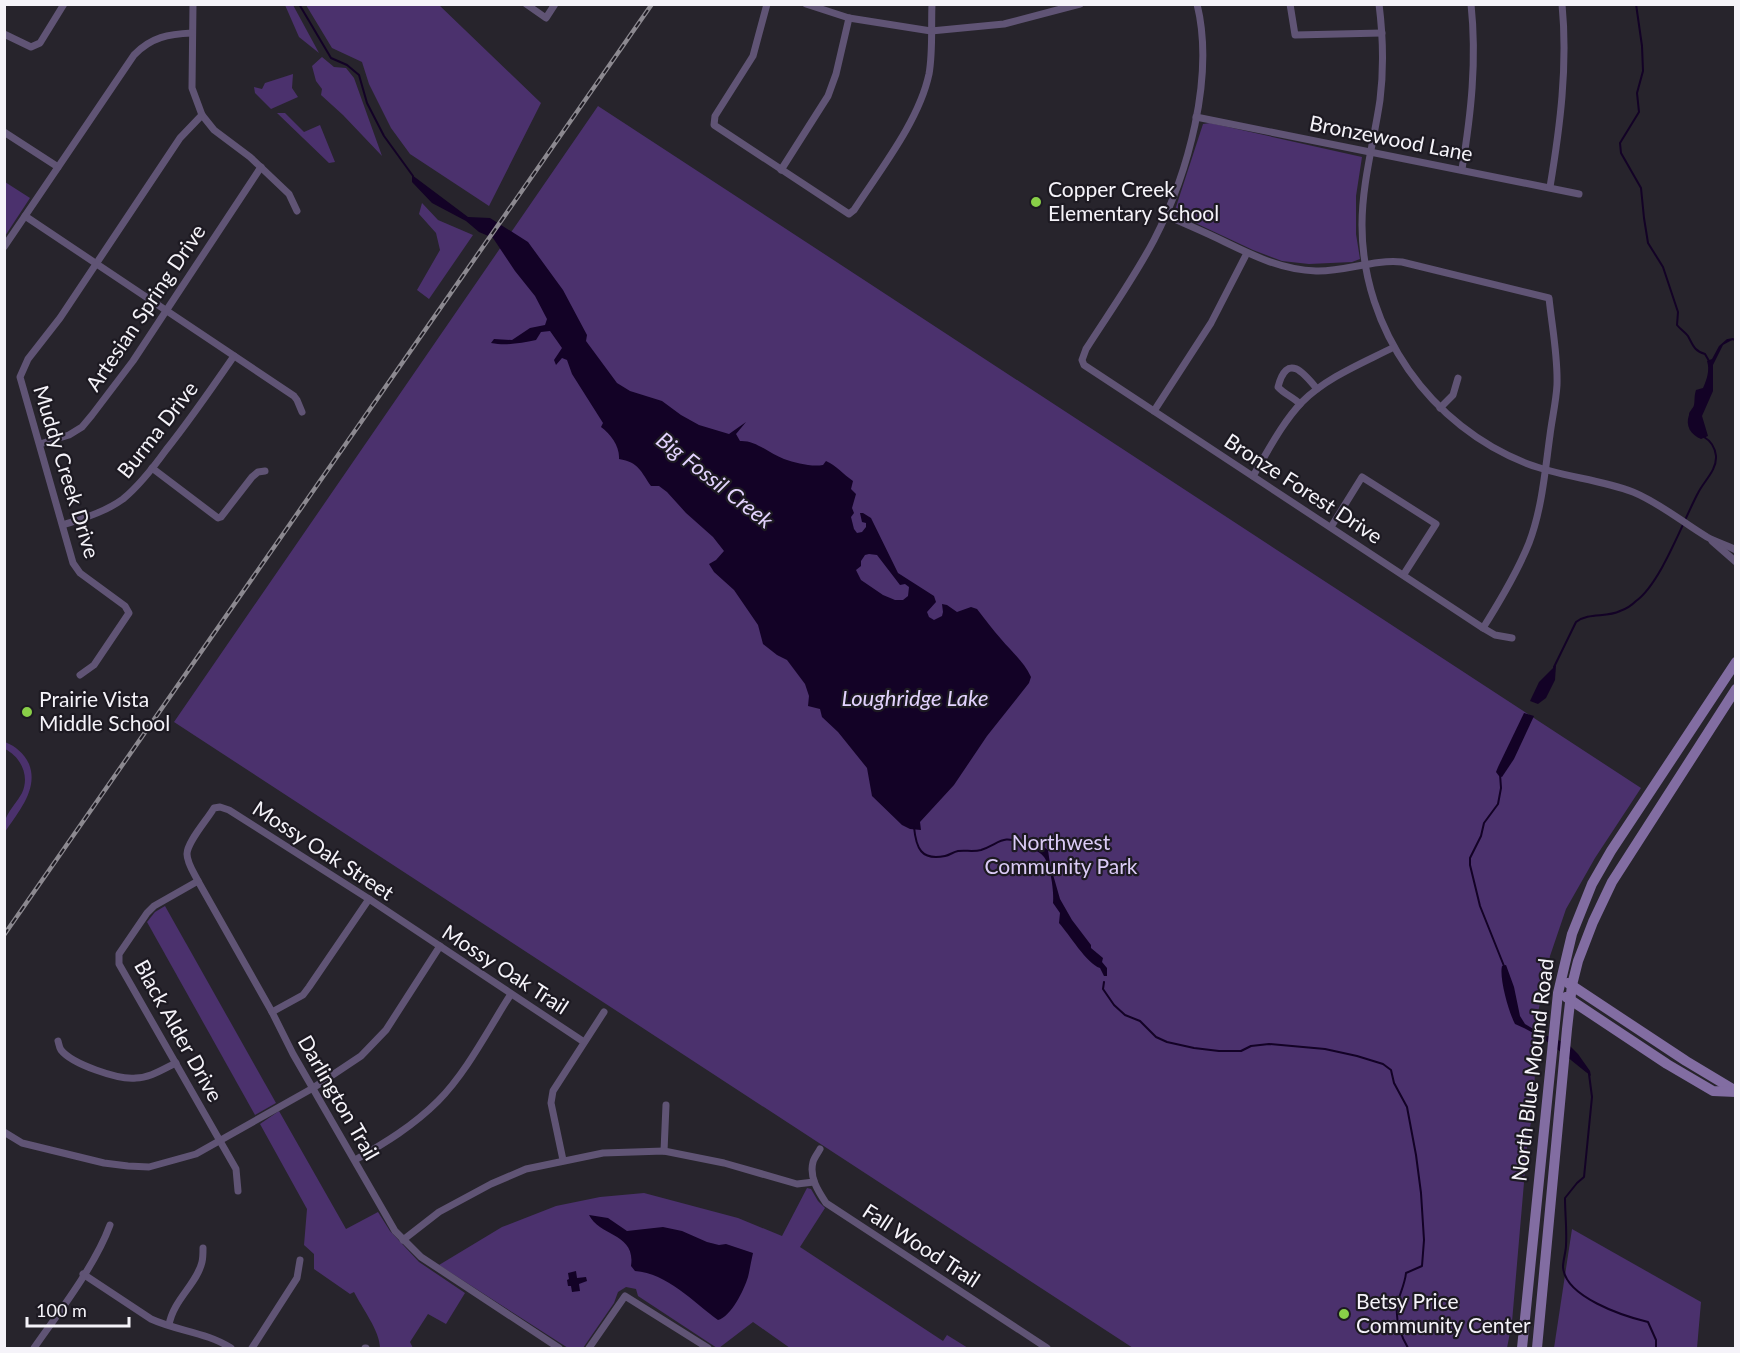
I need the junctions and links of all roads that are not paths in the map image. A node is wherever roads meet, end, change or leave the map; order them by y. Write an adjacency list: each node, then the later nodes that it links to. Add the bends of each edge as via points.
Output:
1 (64, 4): 18 (street, via 39,43 31,47)
2 (193, 4): 16 (street)
3 (526, 4): 4 (street, via 546,18)
4 (555, 4)
5 (767, 4): 26 (street, via 753,56 715,116 714,125)
6 (806, 4): 14 (street)
7 (932, 4): 15 (street)
8 (1080, 4): 15 (street, via 1004,24)
9 (1197, 4): 20 (street, via 1204,63)
10 (1290, 4): 17 (street, via 1295,35)
11 (1379, 4): 17 (street)
12 (1471, 4): 25 (street, via 1473,79)
13 (1562, 4): 27 (street, via 1563,95)
14 (849, 18): 15 (street); 26 (street, via 828,96)
15 (931, 31): 26 (street, via 930,71 920,102 854,210 849,214)
16 (192, 33): 19 (street, via 192,88); 23 (street, via 165,35 139,50)
17 (1382, 33): 22 (street, via 1381,86)
18 (4, 34)
19 (202, 115): 24 (street, via 220,136); 34 (street, Muddy Creek Drive, via 180,138)
20 (1196, 117): 22 (street, Bronzewood Lane); 30 (street)
21 (4, 132): 23 (street)
22 (1372, 152): 25 (street, Bronzewood Lane); 35 (street, via 1362,215)
23 (58, 167): 31 (street)
24 (261, 167): 29 (street, via 289,194); 36 (street, Artesian Spring Drive)
25 (1462, 169): 27 (street, Bronzewood Lane)
26 (781, 170)
27 (1550, 187): 28 (street, Bronzewood Lane)
28 (1579, 194)
29 (297, 211)
30 (1166, 215): 33 (street); 43 (street, Bronze Forest Drive, via 1082,360 1089,369)
31 (25, 216): 32 (street); 34 (street)
32 (4, 247)
33 (1247, 253): 35 (street, via 1306,271); 43 (street, via 1211,323)
34 (97, 263): 36 (street); 45 (street, Muddy Creek Drive, via 21,372)
35 (1366, 266): 37 (street); 47 (street, via 1383,261 1402,262 1549,298 1557,386)
36 (166, 311): 38 (street); 45 (street, Artesian Spring Drive, via 87,422 69,435)
37 (1394, 347): 40 (street); 42 (street)
38 (234, 356): 44 (street, via 294,396); 46 (street, Burma Drive)
39 (1458, 378): 42 (street, via 1453,395)
40 (1317, 389): 41 (street); 41 (street, via 1298,368 1284,373 1278,387)
41 (1300, 404): 49 (street)
42 (1440, 408): 47 (street, via 1497,451)
43 (1154, 411): 49 (street, Bronze Forest Drive)
44 (302, 412)
45 (40, 444): 50 (street, Muddy Creek Drive)
46 (152, 468): 48 (street, via 218,518 252,477); 50 (street, Burma Drive, via 121,500)
47 (1545, 470): 52 (street, via 1626,490 1663,508); 56 (street, via 1529,542)
48 (265, 471)
49 (1253, 476): 51 (street, Bronze Forest Drive)
50 (63, 525): 59 (street, Muddy Creek Drive, via 73,563 80,573 129,613 94,665)
51 (1330, 527): 55 (street, Bronze Forest Drive); 55 (street, via 1362,477 1427,518 1436,524)
52 (1708, 538): 53 (street); 54 (street)
53 (1736, 550)
54 (1736, 562)
55 (1404, 574): 56 (street, Bronze Forest Drive)
56 (1483, 628): 57 (street, Bronze Forest Drive)
57 (1512, 638)
58 (1736, 662): 66 (main road, North Blue Mound Road, via 1592,884 1572,934)
59 (80, 675)
60 (1736, 689): 67 (main road, North Blue Mound Road, via 1612,882 1593,922)
61 (219, 807): 62 (street, Darlington Trail, via 214,808 189,845 188,861); 63 (street, Mossy Oak Street)
62 (198, 881): 71 (street, Darlington Trail); 75 (street, Black Alder Drive, via 154,906 119,954 119,964)
63 (369, 899): 64 (street, Mossy Oak Street); 71 (street, via 303,994)
64 (407, 925): 65 (street, Mossy Oak Trail)
65 (440, 946): 69 (street, Mossy Oak Trail); 76 (street, via 386,1030 361,1056)
66 (1561, 977): 67 (main road); 68 (main road, North Blue Mound Road)
67 (1572, 985): 70 (main road, North Blue Mound Road); 77 (main road)
68 (1558, 993): 70 (main road); 100 (main road, North Blue Mound Road)
69 (511, 994): 74 (street, Mossy Oak Trail); 83 (street, via 438,1101 396,1136)
70 (1571, 999): 77 (main road, via 1713,1092); 101 (main road, North Blue Mound Road)
71 (272, 1012): 76 (street, Darlington Trail)
72 (604, 1012): 74 (street)
73 (58, 1041): 75 (street, via 61,1050 75,1059 121,1078 150,1075)
74 (584, 1042): 84 (street, via 553,1091 551,1103)
75 (176, 1063): 80 (street, Black Alder Drive)
76 (313, 1088): 80 (street); 83 (street, Darlington Trail)
77 (1736, 1091)
78 (666, 1105): 82 (street)
79 (4, 1132): 80 (street, via 22,1143 104,1163 149,1167 196,1154)
80 (220, 1140): 86 (street, Black Alder Drive, via 236,1169)
81 (820, 1149): 85 (street, via 813,1162)
82 (664, 1151): 84 (street, via 603,1153); 85 (street, via 797,1184)
83 (355, 1160): 88 (street, Darlington Trail)
84 (563, 1160): 88 (street, via 526,1169 491,1184 439,1212)
85 (814, 1182): 99 (street, Fall Wood Trail, via 826,1203)
86 (238, 1191)
87 (110, 1225): 91 (street)
88 (403, 1240): 96 (street, Darlington Trail, via 429,1263)
89 (203, 1248): 92 (street, via 202,1264 175,1306)
90 (300, 1260): 95 (street, via 297,1278)
91 (83, 1274): 92 (street, via 151,1319); 93 (street)
92 (169, 1325): 94 (street)
93 (34, 1348)
94 (231, 1348)
95 (252, 1348)
96 (559, 1348)
97 (589, 1348): 98 (street, via 625,1296)
98 (708, 1348)
99 (1047, 1348)
100 (1522, 1348)
101 (1537, 1348)

